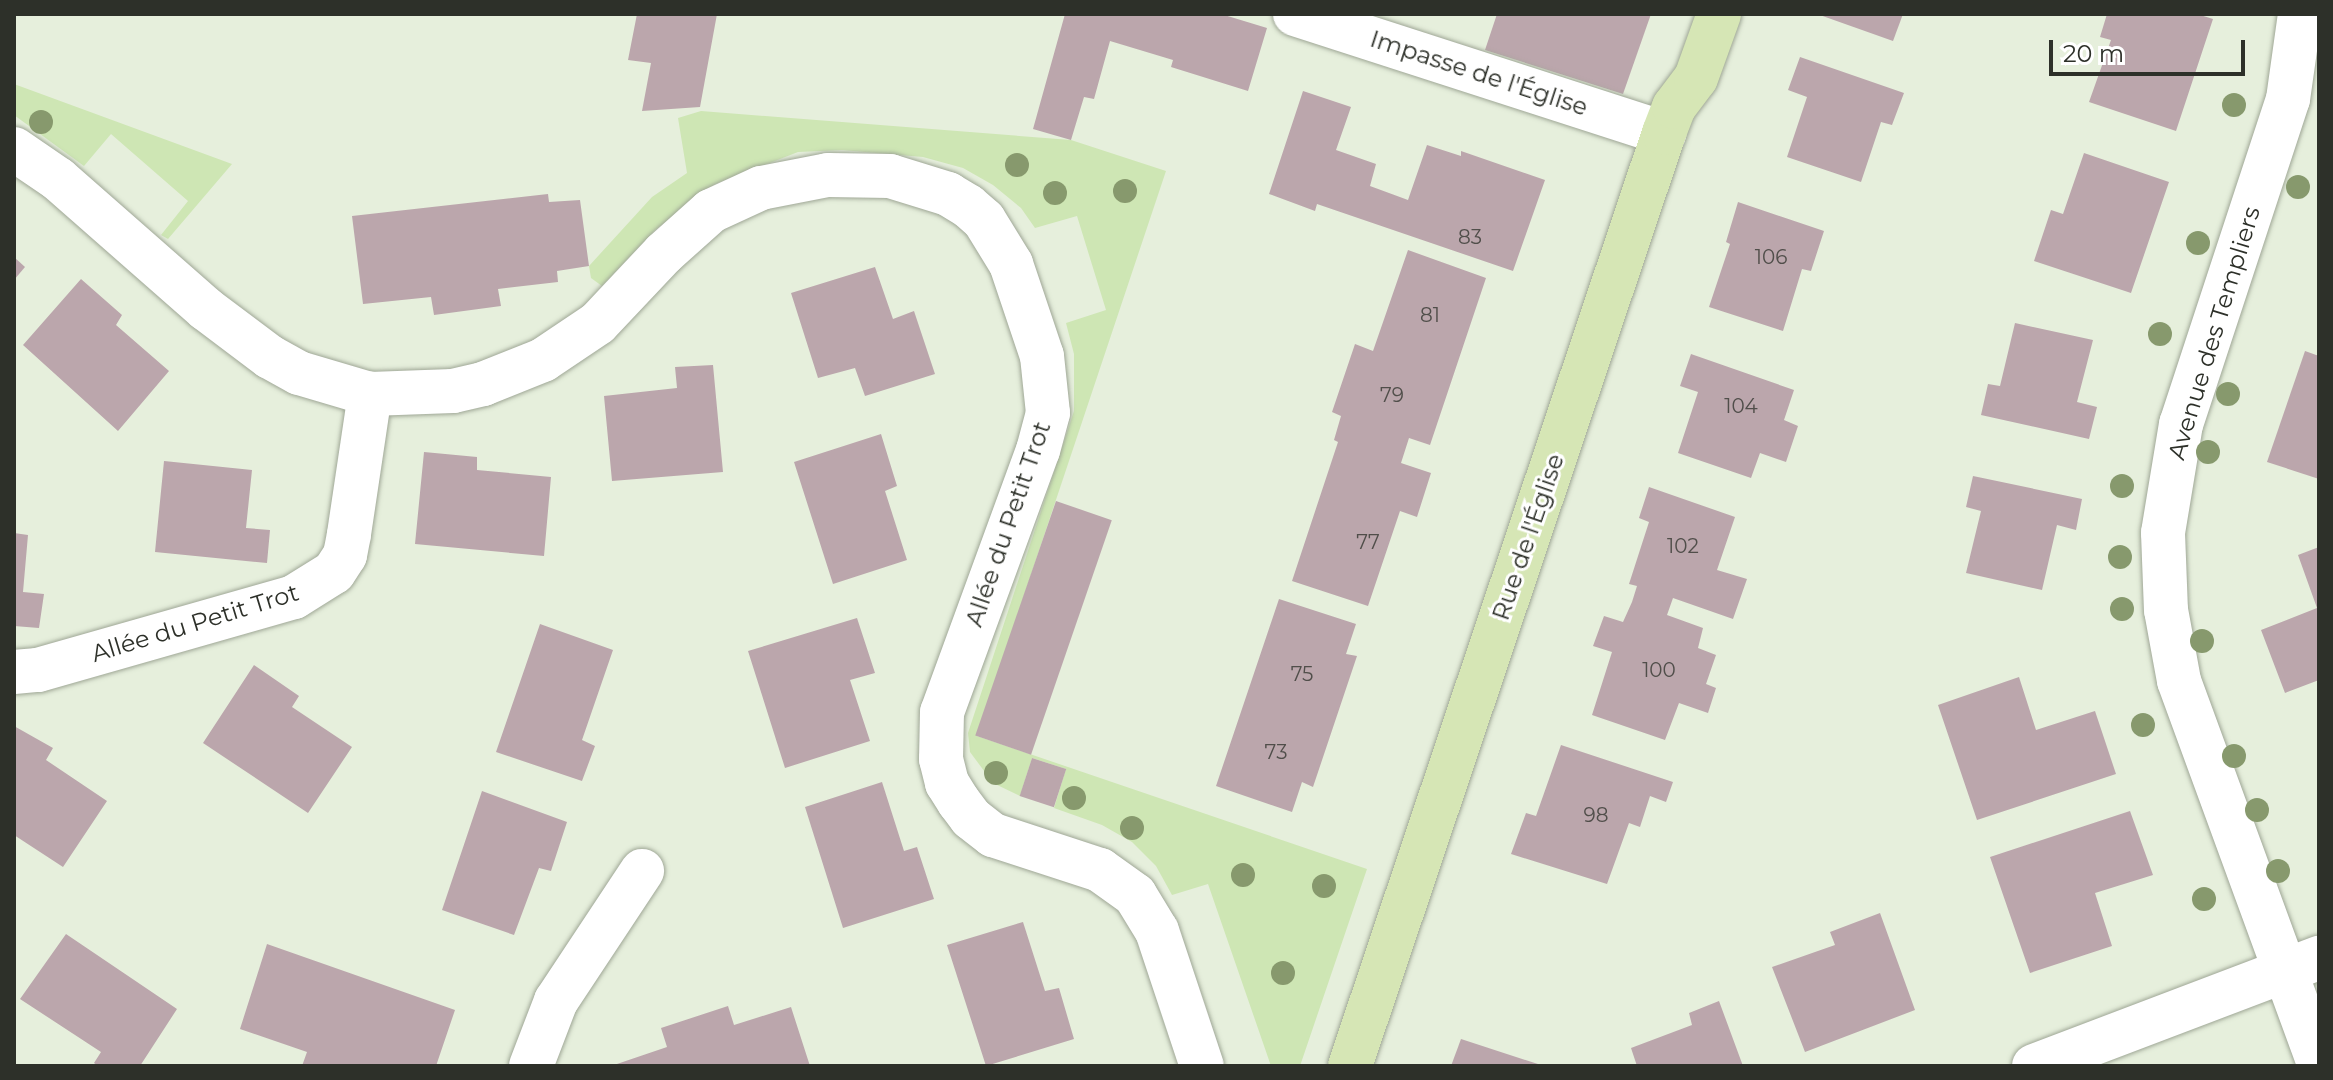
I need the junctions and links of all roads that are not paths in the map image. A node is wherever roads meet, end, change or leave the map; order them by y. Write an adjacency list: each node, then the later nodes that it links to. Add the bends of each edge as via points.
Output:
1 (1295, 14): 4 (street, Impasse de l'Église)
2 (1719, 14): 4 (street, Rue de l'Église, via 1696,78 1674,107)
3 (2300, 14): 9 (street, Avenue des Templiers, via 2288,99 2181,424 2163,533 2166,610 2179,681)
4 (1664, 133): 13 (street, Rue de l'Église)
5 (14, 149): 6 (street, Allée du Petit Trot, via 58,179 206,309 270,357 299,373)
6 (370, 394): 7 (street, Allée du Petit Trot, via 345,555 334,572 294,597 38,670); 12 (street, Allée du Petit Trot, via 453,391 543,360 598,323 711,211 761,188 828,175 890,176 948,194 968,206 984,220 1011,264 1042,356 1048,413 942,712 941,759 947,783 971,818 993,835 1100,870 1135,895 1157,931)
7 (14, 672)
8 (642, 871): 11 (street, via 556,1001)
9 (2302, 965): 10 (street, Avenue des Templiers); 14 (street)
10 (2319, 1063)
11 (531, 1066)
12 (1202, 1066)
13 (1350, 1066)
14 (2034, 1066)

